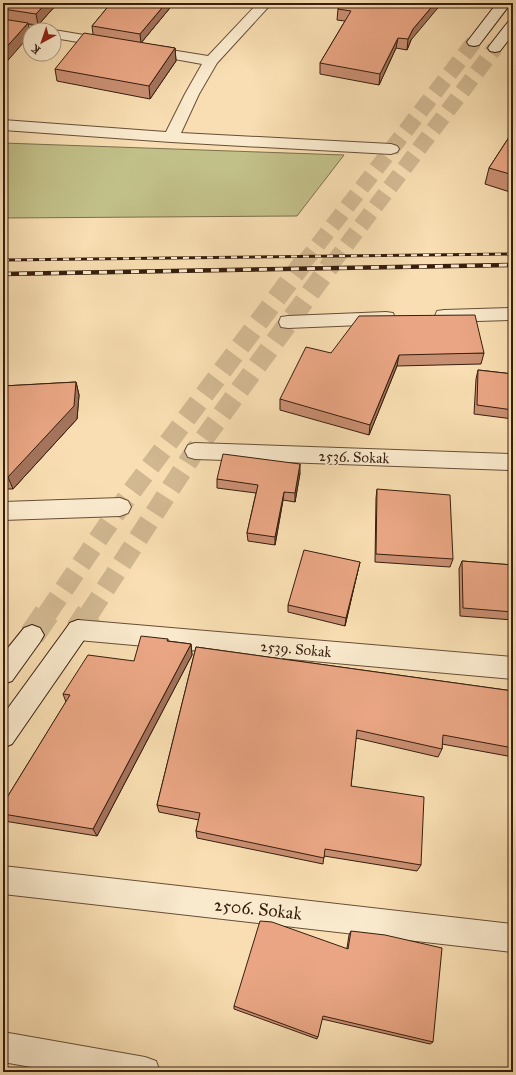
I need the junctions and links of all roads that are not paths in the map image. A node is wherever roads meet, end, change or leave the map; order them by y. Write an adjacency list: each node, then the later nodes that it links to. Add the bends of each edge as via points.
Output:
1 (264, 3): 9 (street)
2 (504, 3): 7 (street)
3 (3, 25): 5 (street)
4 (513, 25): 8 (street)
5 (22, 28)
6 (62, 35): 9 (street)
7 (474, 42)
8 (495, 48)
9 (211, 61): 11 (street)
10 (3, 125): 11 (street)
11 (171, 137): 12 (street)
12 (391, 149)
13 (513, 314): 14 (street)
14 (428, 317)
15 (404, 318): 16 (street)
16 (288, 322)
17 (195, 451): 18 (street, 2536. Sokak)
18 (513, 462)
19 (120, 507): 20 (street)
20 (3, 511)
21 (32, 635): 23 (street)
22 (513, 668): 24 (street, 2539. Sokak, via 78,630)
23 (3, 673)
24 (3, 736)
25 (3, 880): 26 (street, 2506. Sokak)
26 (513, 938)
27 (3, 1046): 28 (street)
28 (107, 1069): 29 (street)
29 (145, 1072)

